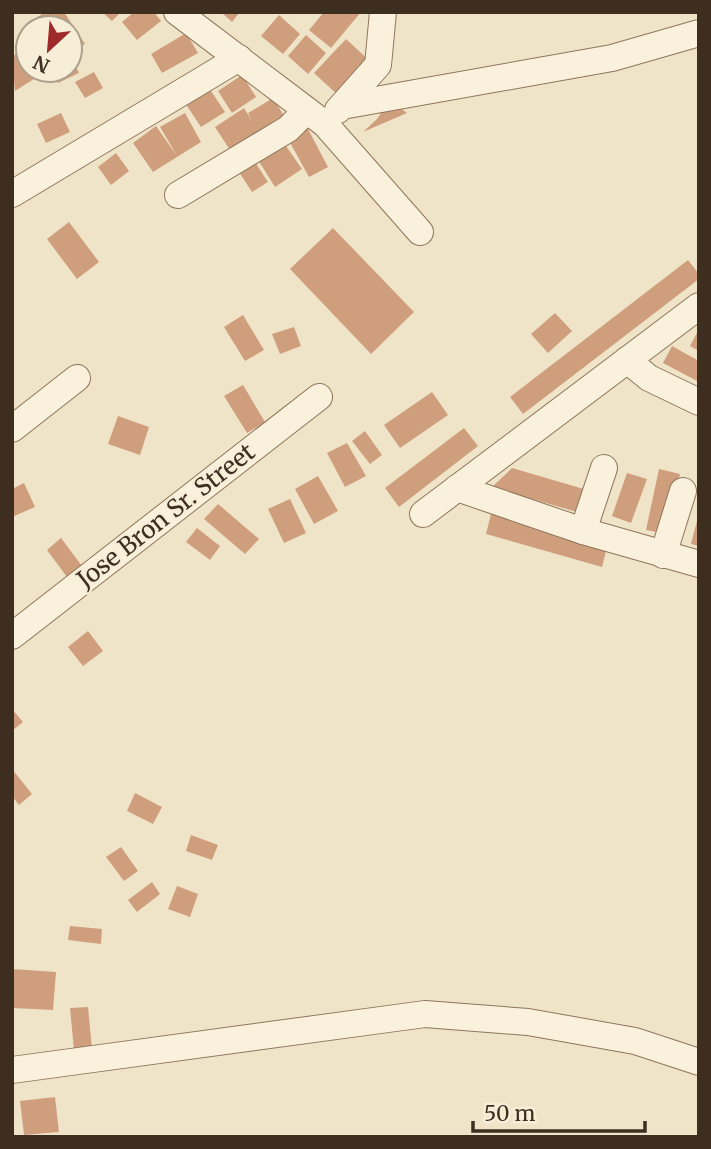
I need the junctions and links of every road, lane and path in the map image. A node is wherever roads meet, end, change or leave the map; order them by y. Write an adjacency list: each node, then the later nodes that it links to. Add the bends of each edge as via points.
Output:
1 (177, 12): 4 (street)
2 (383, 12): 5 (street, via 378,65)
3 (699, 33): 5 (street, via 612,58)
4 (239, 58): 5 (street); 6 (street)
5 (324, 114): 7 (street, via 282,133); 8 (street)
6 (12, 194)
7 (178, 195)
8 (420, 232)
9 (699, 306): 10 (street)
10 (627, 360): 13 (street, via 649,378); 16 (street)
11 (77, 379): 14 (street)
12 (319, 397): 22 (street, Jose Bron Sr. Street)
13 (699, 402)
14 (12, 429)
15 (604, 468): 19 (street)
16 (457, 488): 18 (street); 19 (street)
17 (683, 491): 20 (street)
18 (423, 514)
19 (583, 531): 20 (street)
20 (663, 555): 21 (street)
21 (699, 565)
22 (12, 636)
23 (699, 1062): 24 (street, via 635,1041 528,1022 425,1014)
24 (12, 1070)

